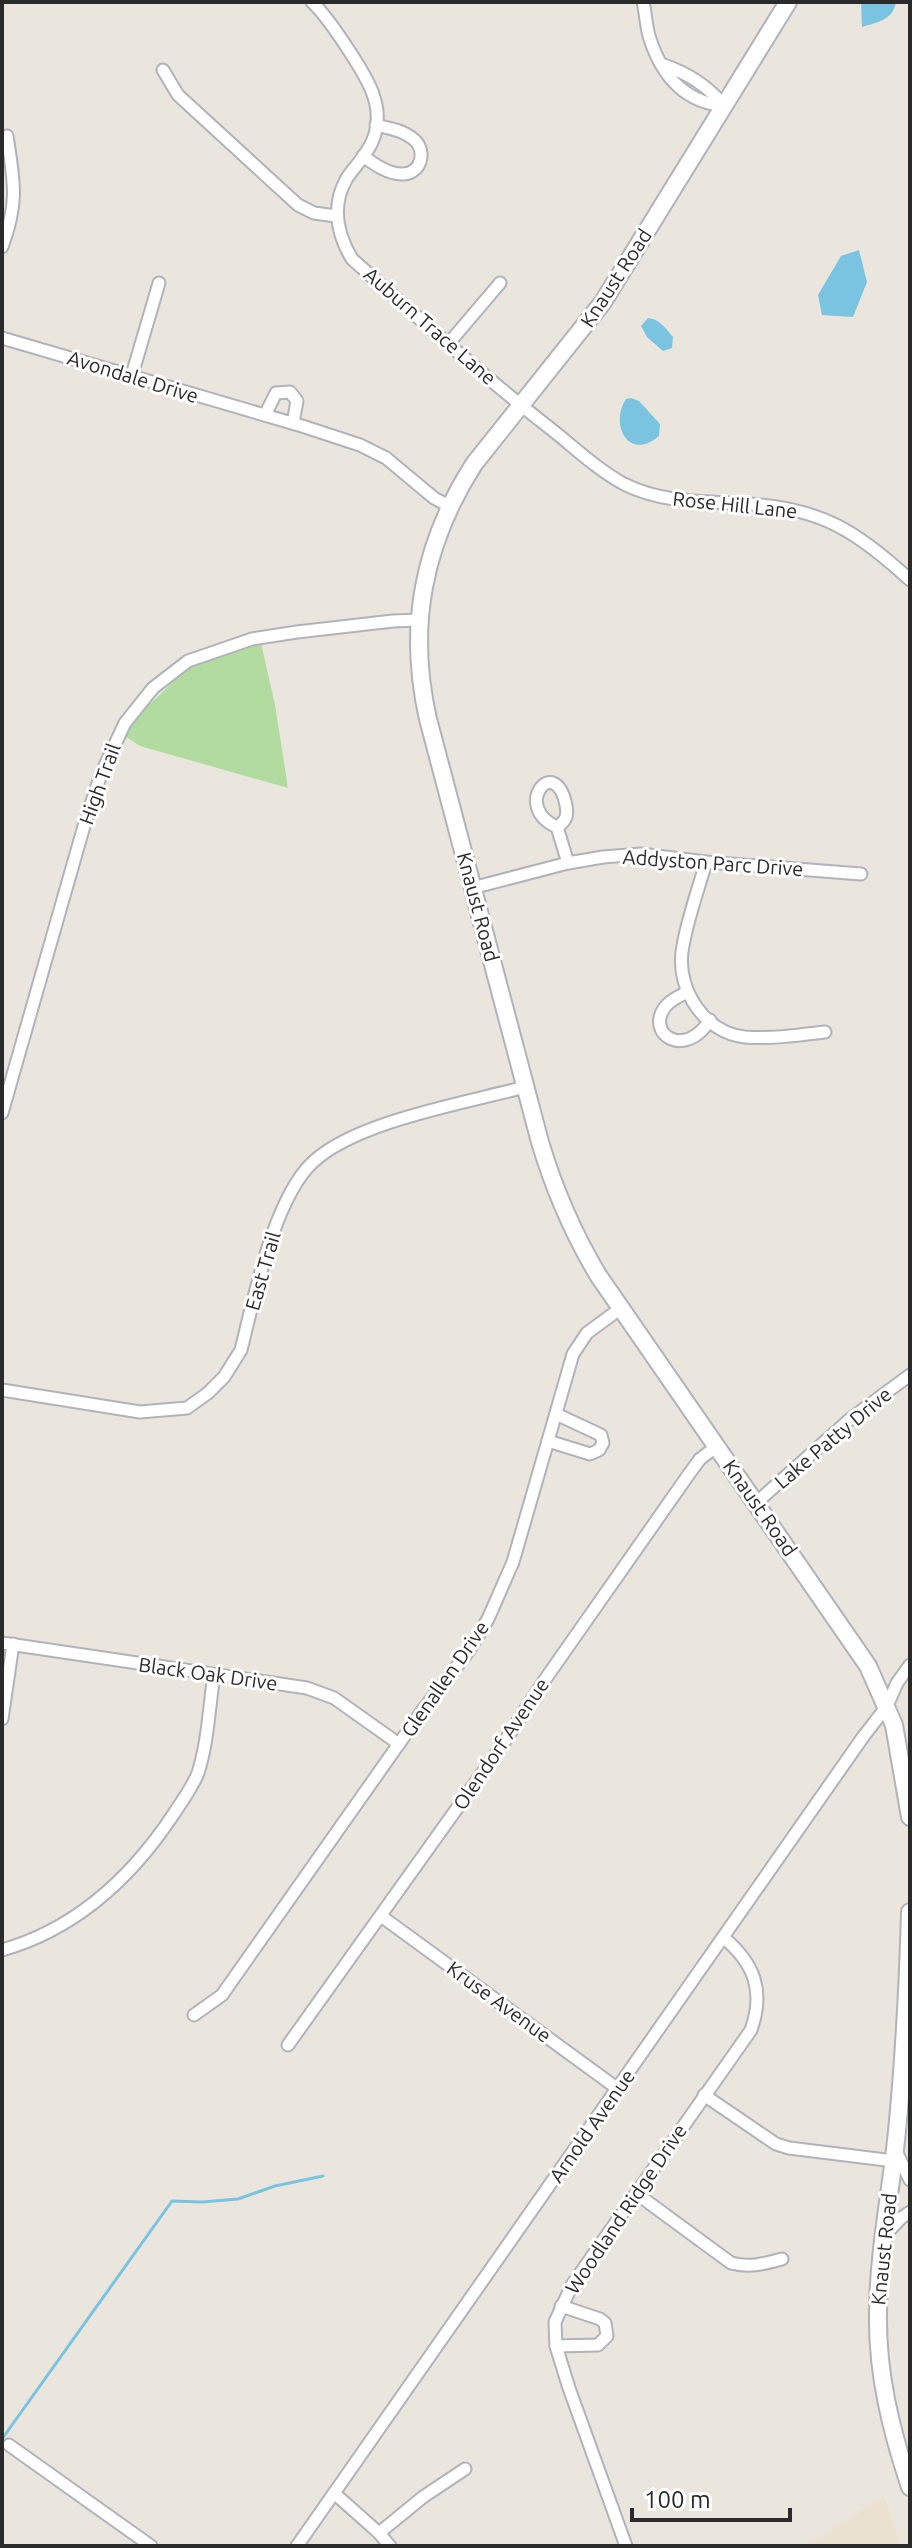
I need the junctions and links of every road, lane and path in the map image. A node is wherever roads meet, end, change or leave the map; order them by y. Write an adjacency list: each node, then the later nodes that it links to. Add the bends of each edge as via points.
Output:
1 (312, 2): 6 (street, via 367,78 375,97)
2 (643, 2): 5 (street, via 649,37 670,81 706,104)
3 (788, 2): 5 (main road, Knaust Road)
4 (163, 70): 9 (street, via 178,95 298,205)
5 (724, 106): 16 (main road, Knaust Road, via 603,302)
6 (376, 125): 8 (street); 8 (street, via 413,138 421,160 401,175)
7 (7, 136): 10 (street, via 15,188)
8 (363, 156): 9 (street, via 346,180)
9 (336, 216): 14 (street, Auburn Trace Lane, via 352,259)
10 (2, 247)
11 (159, 283): 15 (street)
12 (500, 283): 14 (street)
13 (2, 338): 15 (street, Avondale Drive)
14 (449, 343): 16 (street, Auburn Trace Lane)
15 (132, 375): 17 (street, Avondale Drive)
16 (521, 405): 19 (main road, Knaust Road, via 474,464); 20 (street, Rose Hill Lane, via 625,484 687,502 751,504 810,514 863,539)
17 (265, 415): 18 (street, Avondale Drive); 18 (street, via 276,393 290,392 297,401)
18 (293, 423): 19 (street, Avondale Drive, via 374,452)
19 (449, 506): 21 (main road, Knaust Road, via 427,568)
20 (910, 580)
21 (419, 620): 26 (main road, Knaust Road, via 424,701); 31 (street, High Trail, via 252,639 188,661 153,688 125,723 101,774)
22 (557, 827): 24 (street)
23 (706, 862): 24 (street, Addyston Parc Drive, via 641,854); 25 (street, Addyston Parc Drive); 27 (street, via 682,951)
24 (568, 863): 26 (street, Addyston Parc Drive)
25 (861, 874)
26 (472, 888): 30 (main road, Knaust Road)
27 (687, 992): 28 (street); 28 (street, via 665,1007 661,1026 666,1036 688,1040)
28 (710, 1020): 29 (street, via 745,1037)
29 (825, 1032)
30 (525, 1087): 32 (main road, Knaust Road, via 560,1200); 34 (street, East Trail, via 378,1127 344,1140 312,1163 278,1218 234,1364 187,1408 140,1412)
31 (2, 1113)
32 (621, 1308): 35 (street, Glenallen Drive, via 577,1347); 37 (main road, Knaust Road)
33 (910, 1375): 38 (street, Lake Patty Drive, via 849,1420)
34 (2, 1390)
35 (556, 1414): 36 (street, Glenallen Drive); 36 (street, via 595,1430 603,1443 590,1454)
36 (548, 1441): 44 (street, Glenallen Drive, via 513,1562 488,1619)
37 (717, 1446): 38 (main road, Knaust Road); 48 (street, Olendorf Avenue, via 689,1474)
38 (756, 1503): 42 (main road, Knaust Road, via 860,1652)
39 (7, 1644): 41 (street, Black Oak Drive); 43 (street)
40 (910, 1665): 42 (street, Arnold Avenue)
41 (214, 1675): 44 (street, Black Oak Drive, via 320,1691); 50 (street, via 198,1772 153,1843 81,1914)
42 (887, 1706): 45 (main road, Knaust Road); 49 (street, Arnold Avenue)
43 (2, 1719)
44 (399, 1744): 52 (street, Glenallen Drive, via 222,1995)
45 (907, 1773): 46 (main road, Knaust Road)
46 (910, 1817)
47 (910, 1912): 51 (main road, Knaust Road)
48 (381, 1916): 53 (street, Olendorf Avenue); 54 (street, Kruse Avenue)
49 (724, 1938): 54 (street, Arnold Avenue); 55 (street, Woodland Ridge Drive, via 749,1964 757,1999 751,2030)
50 (2, 1950)
51 (909, 1973): 56 (main road, Knaust Road)
52 (194, 2015)
53 (288, 2045)
54 (618, 2089): 67 (street, Arnold Avenue)
55 (704, 2095): 56 (street, via 776,2144); 58 (street, Woodland Ridge Drive)
56 (894, 2155): 57 (street); 60 (main road, Knaust Road)
57 (910, 2180)
58 (637, 2194): 61 (street, via 731,2263 744,2267); 62 (street, Woodland Ridge Drive)
59 (910, 2212): 60 (street)
60 (885, 2235): 66 (main road, Knaust Road, via 878,2296 880,2357 892,2431)
61 (782, 2259)
62 (561, 2306): 63 (street, Woodland Ridge Drive); 63 (street, via 600,2319 607,2336 598,2345)
63 (556, 2346): 72 (street, Woodland Ridge Drive)
64 (9, 2445): 69 (street)
65 (465, 2469): 68 (street)
66 (910, 2487)
67 (334, 2493): 68 (street); 70 (street, Arnold Avenue)
68 (379, 2533): 71 (street)
69 (151, 2546)
70 (297, 2546)
71 (390, 2546)
72 (626, 2546)

